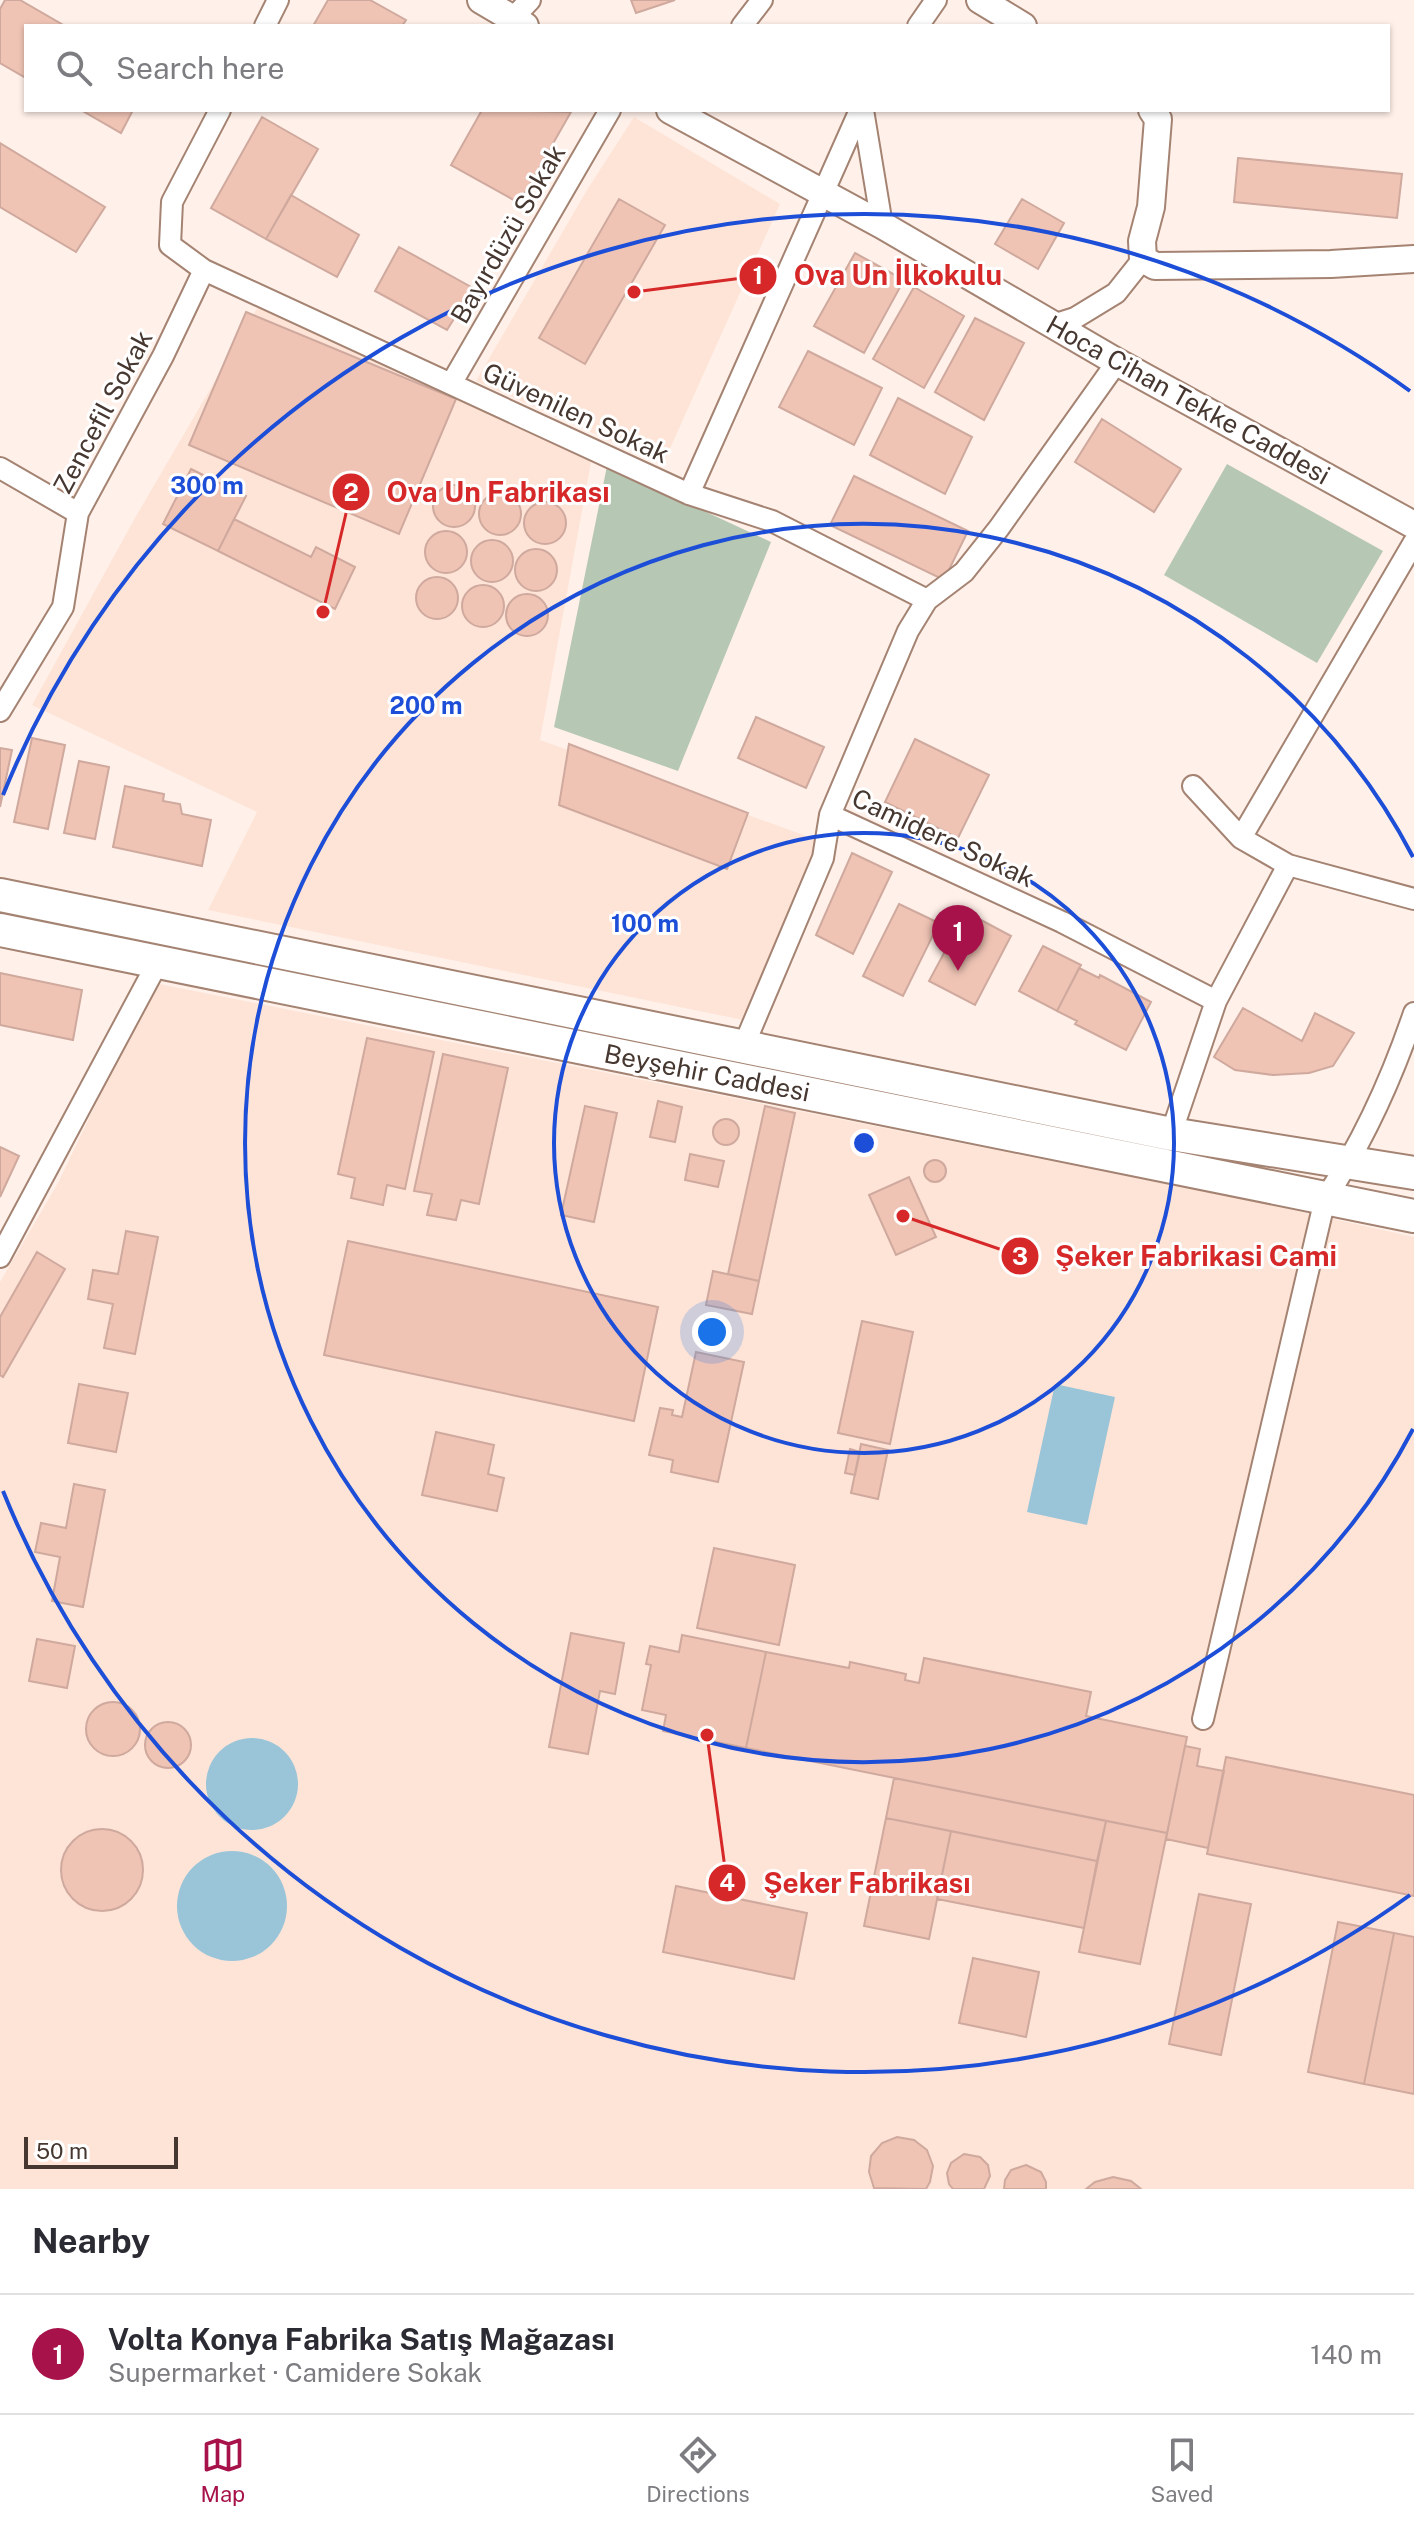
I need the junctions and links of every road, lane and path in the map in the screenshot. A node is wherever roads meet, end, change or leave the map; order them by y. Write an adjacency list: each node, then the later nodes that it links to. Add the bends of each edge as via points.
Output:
1 (278, 0): 7 (street)
2 (481, 0): 6 (street)
3 (762, 0): 8 (street)
4 (936, 0): 9 (street)
5 (980, 0): 10 (street)
6 (522, 15)
7 (266, 24)
8 (744, 24)
9 (919, 24)
10 (1020, 24)
11 (219, 112): 21 (street, Güvenilen Sokak, via 172,202 170,245)
12 (609, 112): 24 (street, Bayırdüzü Sokak)
13 (675, 112): 17 (street, Hoca Cihan Tekke Caddesi)
14 (861, 112): 17 (street)
15 (862, 112): 18 (street)
16 (1153, 112): 19 (street, via 1158,119)
17 (825, 194): 18 (street, Hoca Cihan Tekke Caddesi); 26 (street)
18 (882, 225): 22 (street, Hoca Cihan Tekke Caddesi)
19 (1143, 259): 20 (street, via 1155,266); 22 (street, via 1116,293)
20 (1414, 259)
21 (204, 270): 24 (street, Güvenilen Sokak); 27 (street, Zencefil Sokak)
22 (1053, 325): 23 (street, Hoca Cihan Tekke Caddesi)
23 (1117, 362): 28 (street, Hoca Cihan Tekke Caddesi); 30 (street, Camidere Sokak, via 964,572)
24 (451, 384): 26 (street, Güvenilen Sokak)
25 (0, 468): 27 (street)
26 (689, 494): 30 (street, Güvenilen Sokak, via 772,521)
27 (78, 513): 31 (street, Zencefil Sokak, via 63,607)
28 (1414, 525)
29 (1414, 542): 34 (street)
30 (927, 600): 33 (street, Camidere Sokak, via 908,631)
31 (0, 711)
32 (1193, 786): 34 (street)
33 (830, 815): 40 (street, Camidere Sokak, via 1062,922); 42 (street, via 823,858)
34 (1241, 838): 35 (street)
35 (1288, 865): 37 (street); 40 (street)
36 (0, 895): 42 (main road, Beyşehir Caddesi)
37 (1414, 899)
38 (0, 930): 39 (main road, Beyşehir Caddesi)
39 (158, 962): 46 (main road, Beyşehir Caddesi); 48 (street)
40 (1216, 1001): 43 (street)
41 (1414, 1013): 44 (street)
42 (744, 1045): 43 (main road, Beyşehir Caddesi)
43 (1171, 1134): 44 (main road, Beyşehir Caddesi)
44 (1350, 1162): 45 (main road, Beyşehir Caddesi); 46 (street)
45 (1414, 1173)
46 (1325, 1199): 47 (main road, Beyşehir Caddesi); 49 (street)
47 (1414, 1216)
48 (0, 1257)
49 (1203, 1719)

